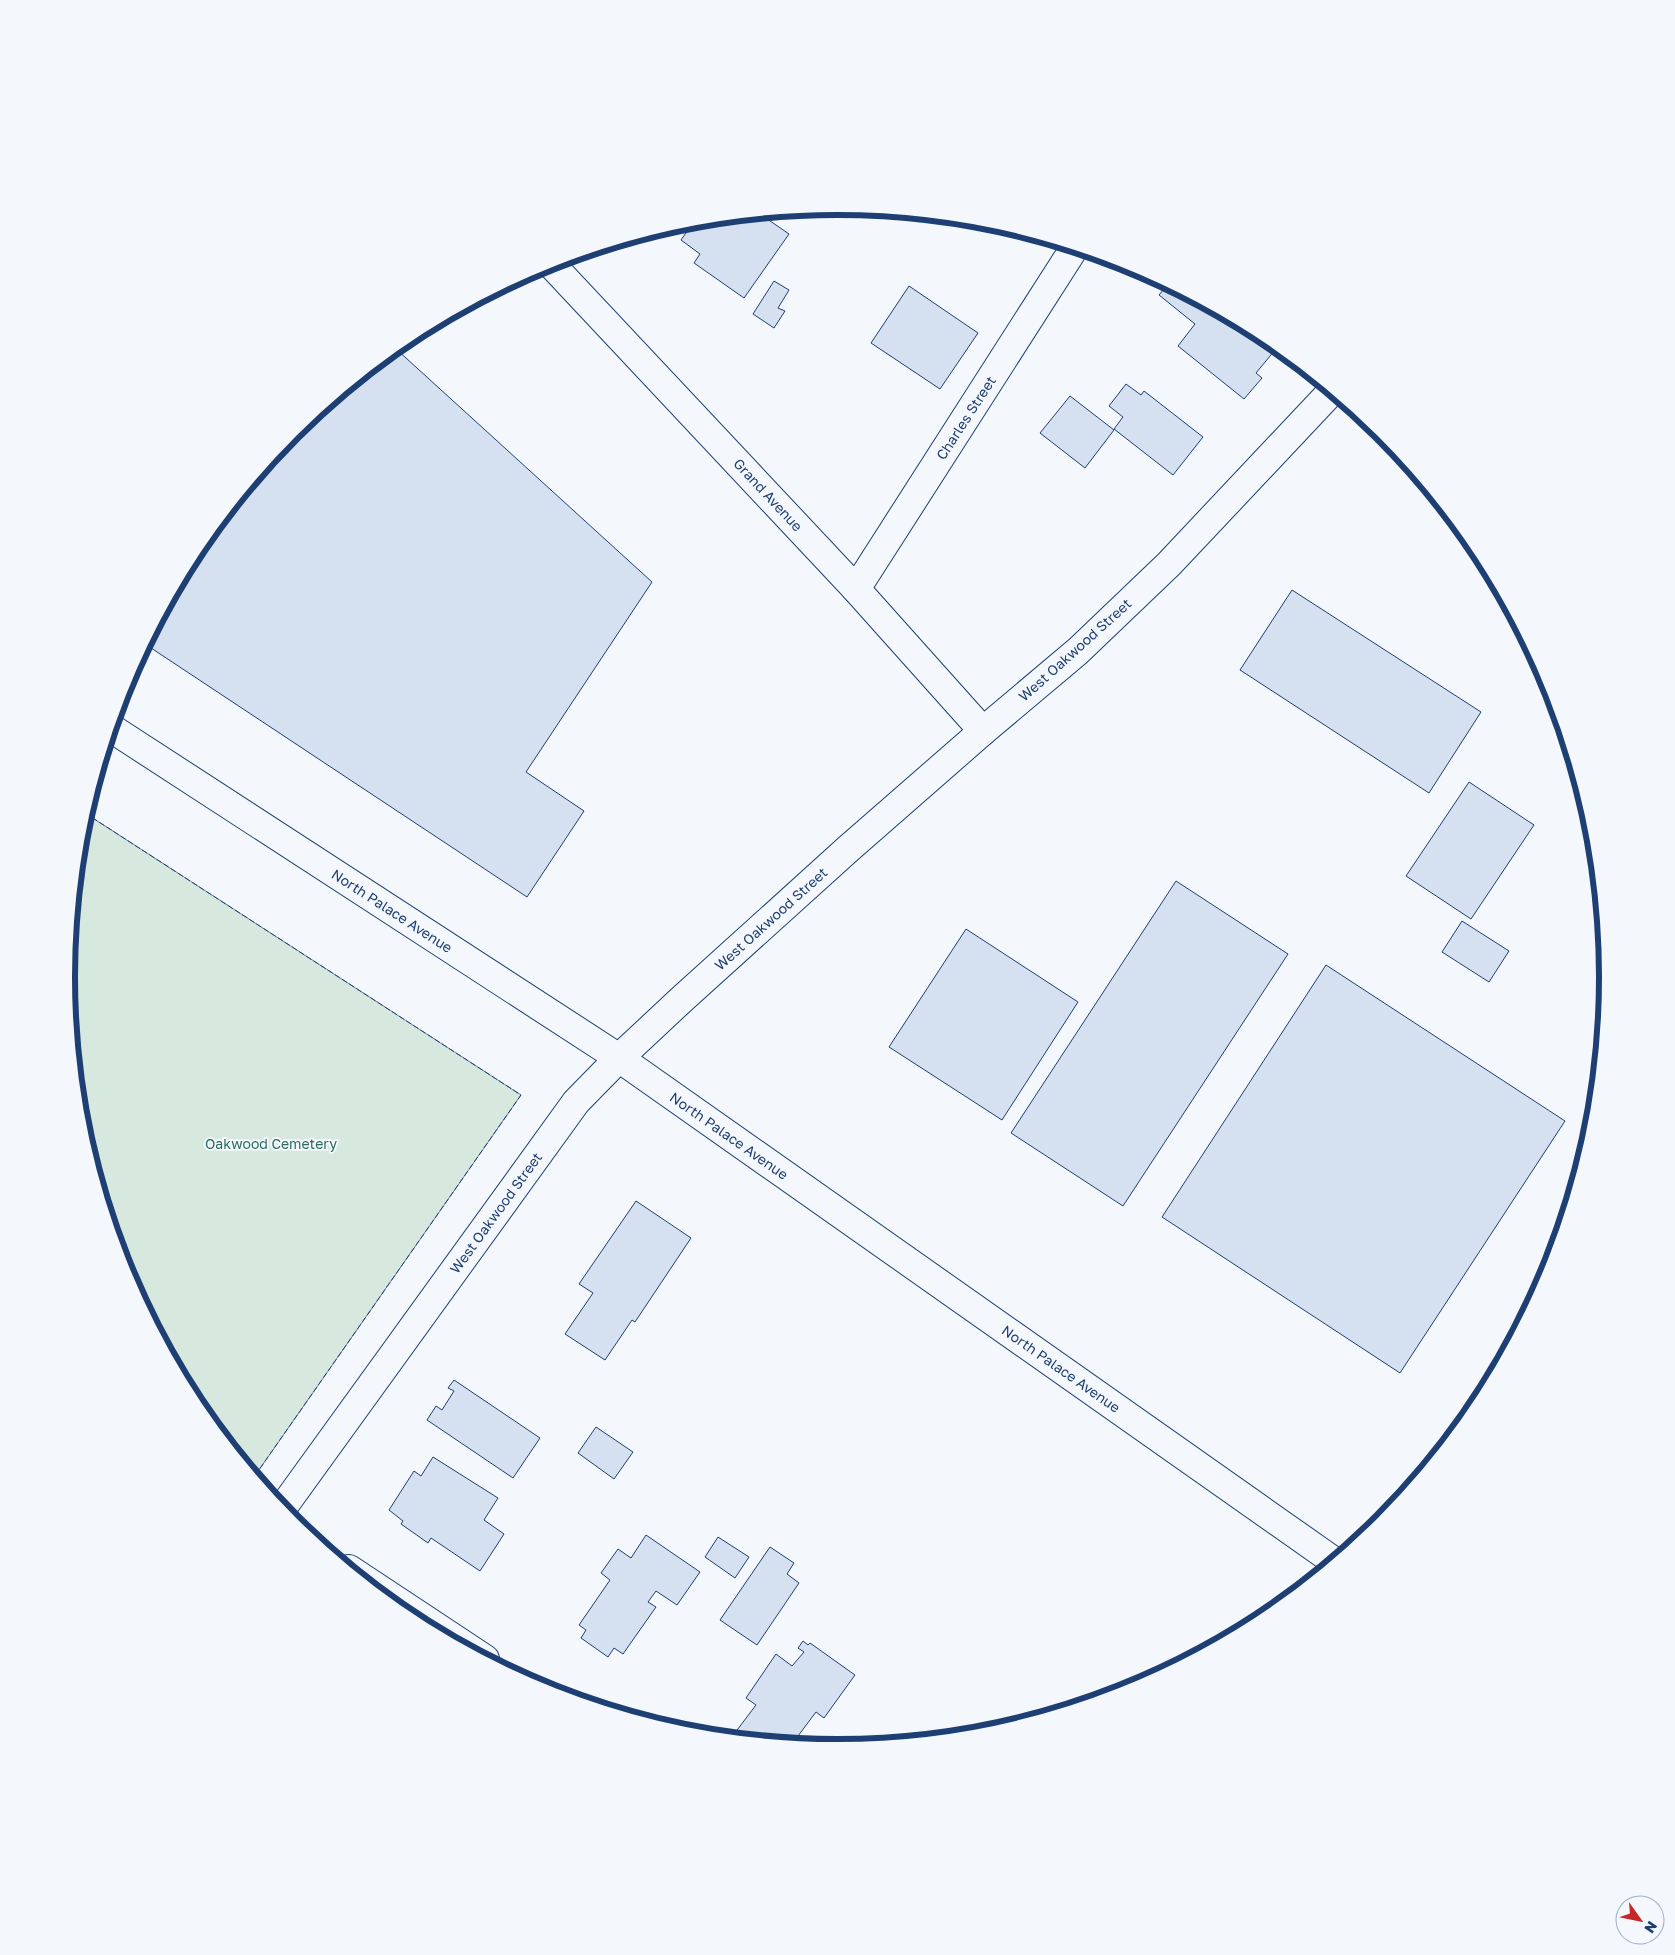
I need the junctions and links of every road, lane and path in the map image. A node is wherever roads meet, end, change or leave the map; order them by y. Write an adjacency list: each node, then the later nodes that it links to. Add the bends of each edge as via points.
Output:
1 (1072, 252): 4 (street, Charles Street)
2 (556, 269): 4 (street, Grand Avenue)
3 (1328, 394): 6 (street, West Oakwood Street, via 1169,564 1078,651)
4 (856, 589): 6 (street, Grand Avenue)
5 (115, 731): 7 (street, North Palace Avenue)
6 (982, 731): 7 (street, West Oakwood Street)
7 (619, 1058): 8 (street, West Oakwood Street, via 576,1102); 9 (street, North Palace Avenue)
8 (286, 1504)
9 (1330, 1559)

